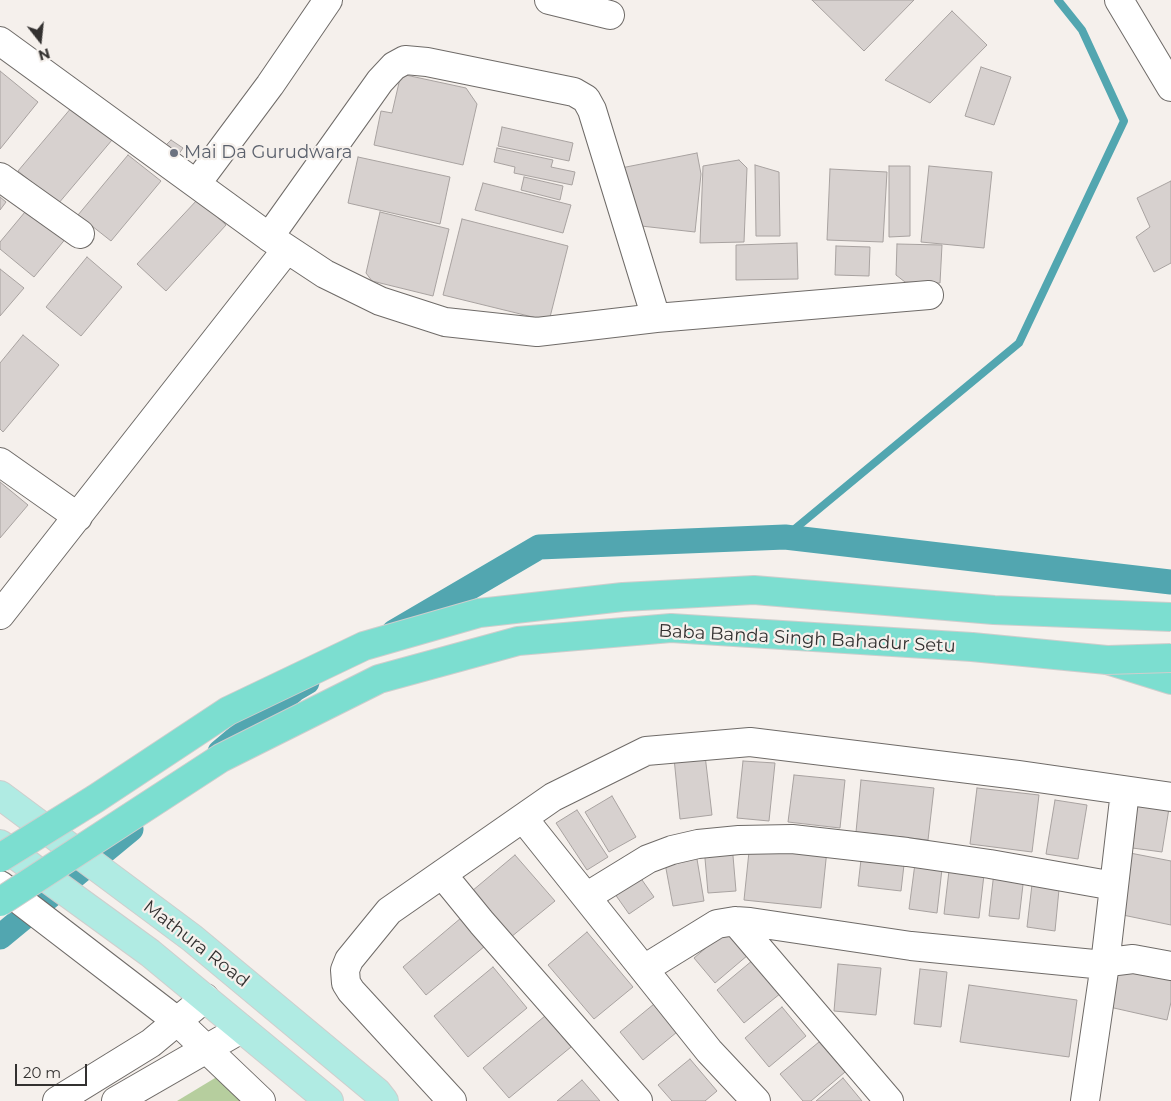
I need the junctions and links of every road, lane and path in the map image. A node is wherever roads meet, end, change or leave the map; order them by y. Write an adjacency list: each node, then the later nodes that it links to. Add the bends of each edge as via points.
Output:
1 (328, 0): 8 (street)
2 (549, 0): 4 (street)
3 (1119, 0): 6 (street)
4 (610, 15)
5 (0, 41): 8 (street)
6 (1171, 87)
7 (0, 177): 9 (street)
8 (197, 183): 10 (street)
9 (80, 234)
10 (278, 243): 12 (street, via 325,274 380,301 445,322 537,332); 12 (street, via 380,81 405,60 426,62 574,92 586,99); 14 (street)
11 (929, 295): 12 (street)
12 (656, 318)
13 (0, 462): 14 (street)
14 (78, 517): 15 (street)
15 (0, 615)
16 (1171, 616): 25 (highway, Baba Banda Singh Bahadur Setu, bridge, via 994,610 754,590 623,597 479,613 364,646 228,711)
17 (1171, 658): 18 (highway, Baba Banda Singh Bahadur Setu, bridge)
18 (1106, 660): 19 (highway); 30 (highway, Baba Banda Singh Bahadur Setu, bridge, via 972,647 671,628 518,641 379,679 238,749)
19 (1171, 680)
20 (1125, 791): 22 (street); 23 (street, via 750,742 646,751 553,797); 28 (street)
21 (0, 795): 43 (main road, Mathura Road, bridge, via 192,938)
22 (1171, 796)
23 (523, 818): 26 (street); 29 (street)
24 (0, 844): 35 (main road, Mathura Road, bridge, via 150,953)
25 (0, 858)
26 (442, 874): 44 (street, via 389,911 345,970 346,983 351,991); 45 (street)
27 (0, 885): 36 (street)
28 (1114, 886): 29 (street, via 907,852 792,839 739,840 672,850 648,859); 32 (street)
29 (586, 897): 34 (street)
30 (0, 902)
31 (735, 922): 32 (street, via 911,946); 34 (street, via 717,924); 47 (street)
32 (1104, 964): 33 (street, via 1134,959); 48 (street)
33 (1171, 966)
34 (644, 969): 46 (street, via 709,1052)
35 (205, 998): 36 (street); 37 (main road, Mathura Road)
36 (177, 1021): 38 (street); 39 (street, via 151,1042)
37 (242, 1029): 38 (street); 42 (main road, Mathura Road)
38 (206, 1049): 40 (street); 41 (street)
39 (57, 1101)
40 (116, 1101)
41 (261, 1101)
42 (329, 1101)
43 (384, 1101)
44 (452, 1101)
45 (638, 1101)
46 (756, 1101)
47 (888, 1101)
48 (1085, 1101)

